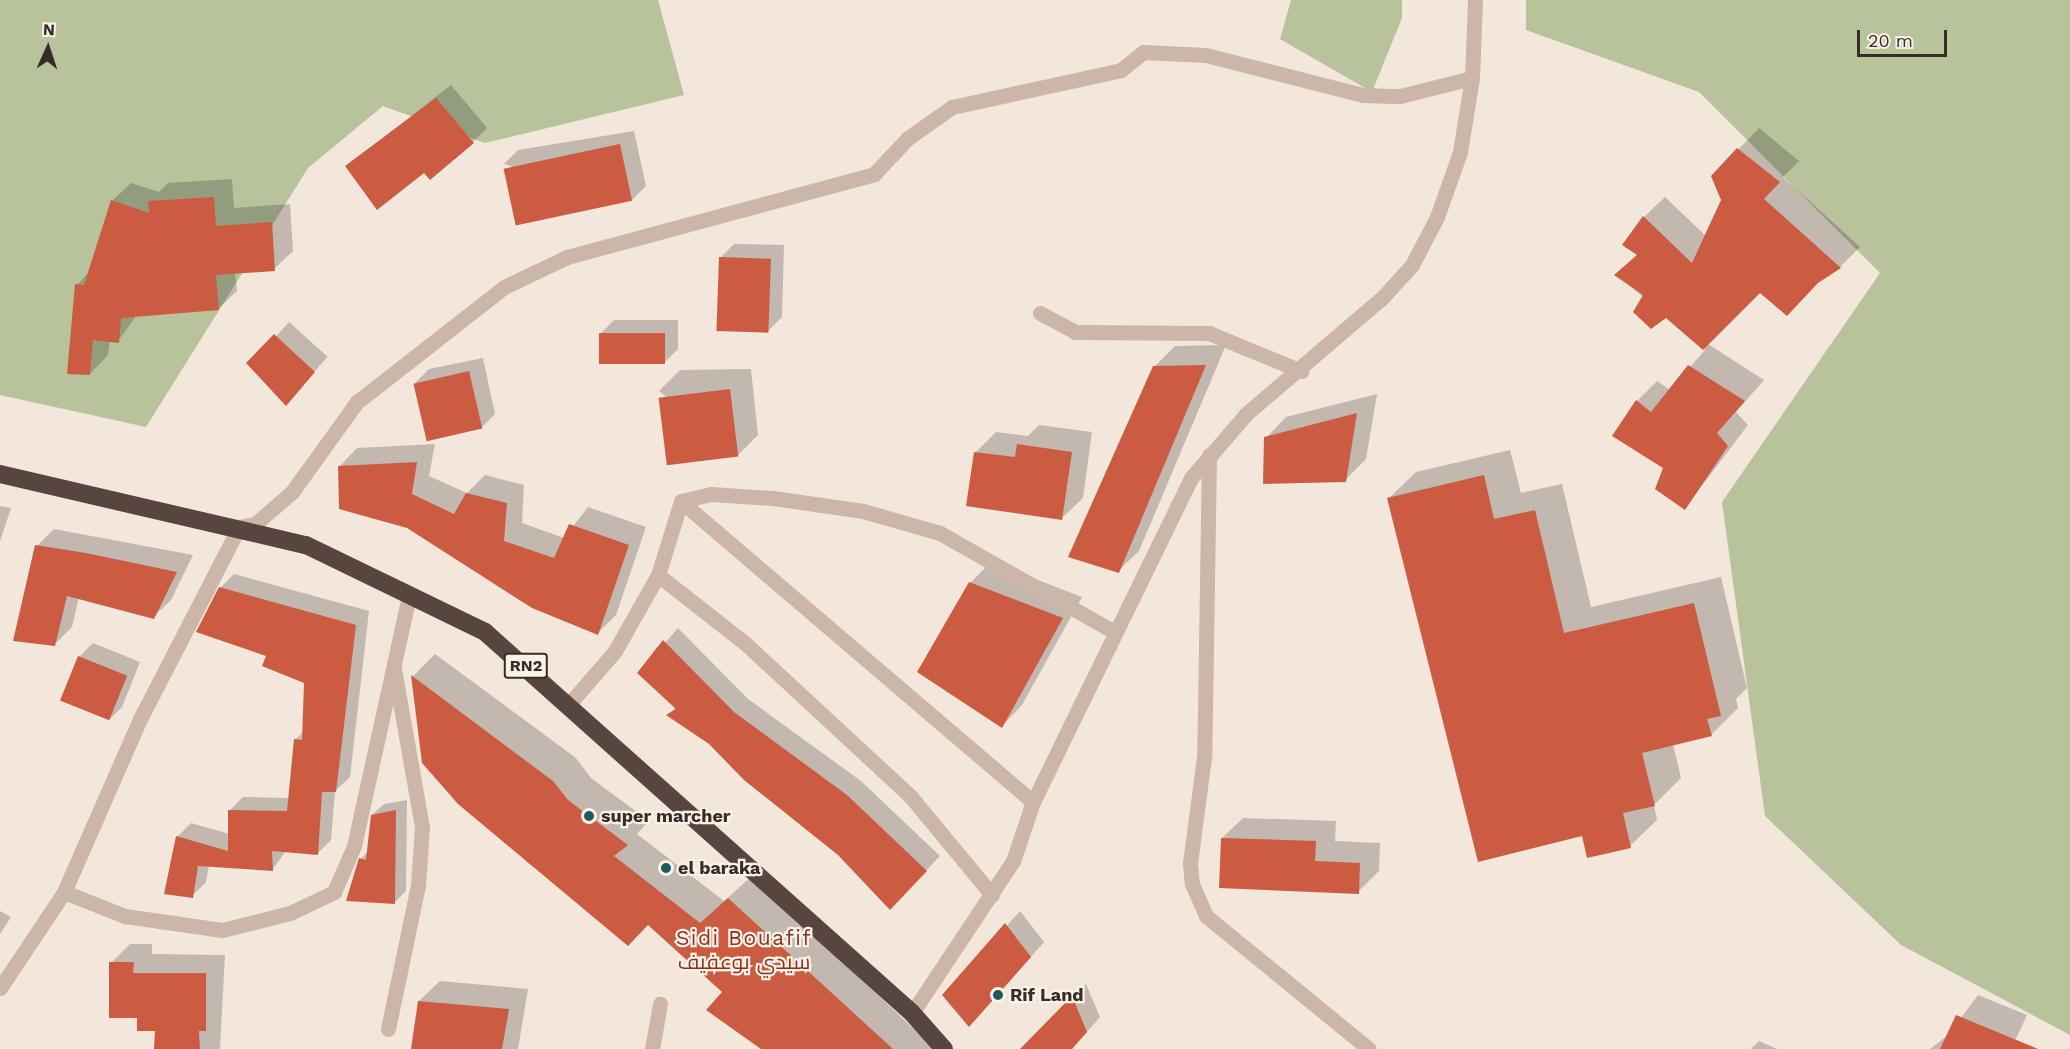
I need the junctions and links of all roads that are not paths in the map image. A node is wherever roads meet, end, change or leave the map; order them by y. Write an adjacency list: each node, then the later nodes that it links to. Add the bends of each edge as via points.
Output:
1 (1475, 0): 2 (street)
2 (1472, 78): 4 (street, via 1460,152 1437,217 1412,265); 8 (street, via 1400,96 1363,95 1206,55 1143,52 1121,70 952,107 908,138 874,174 567,257 504,287 357,402 291,492 255,524)
3 (1040, 314): 4 (street, via 1075,332 1209,333)
4 (1301, 371): 5 (street, via 1246,414)
5 (1209, 455): 11 (street, via 1164,529); 23 (street, via 1204,757 1192,884 1206,916)
6 (0, 474): 8 (highway, RN2)
7 (681, 501): 9 (street); 11 (street, via 711,494 764,497 863,511 940,533); 14 (street)
8 (239, 527): 10 (highway, RN2, via 306,545); 15 (street, via 140,719)
9 (658, 575): 13 (street, via 615,651); 16 (street, via 746,644 911,797)
10 (409, 596): 12 (street); 13 (highway, RN2, via 485,632)
11 (1114, 632): 14 (street)
12 (393, 659): 15 (street, via 354,846 334,892 290,913 222,930 125,916); 20 (street, via 422,827 418,886)
13 (570, 703): 19 (highway, RN2, via 631,764)
14 (1033, 802): 16 (street, via 1013,861)
15 (64, 892): 17 (street)
16 (992, 895): 19 (street)
17 (0, 988)
18 (660, 1004): 21 (street)
19 (912, 1012): 22 (highway, RN2)
20 (388, 1029)
21 (652, 1049)
22 (944, 1049)
23 (1369, 1049)

